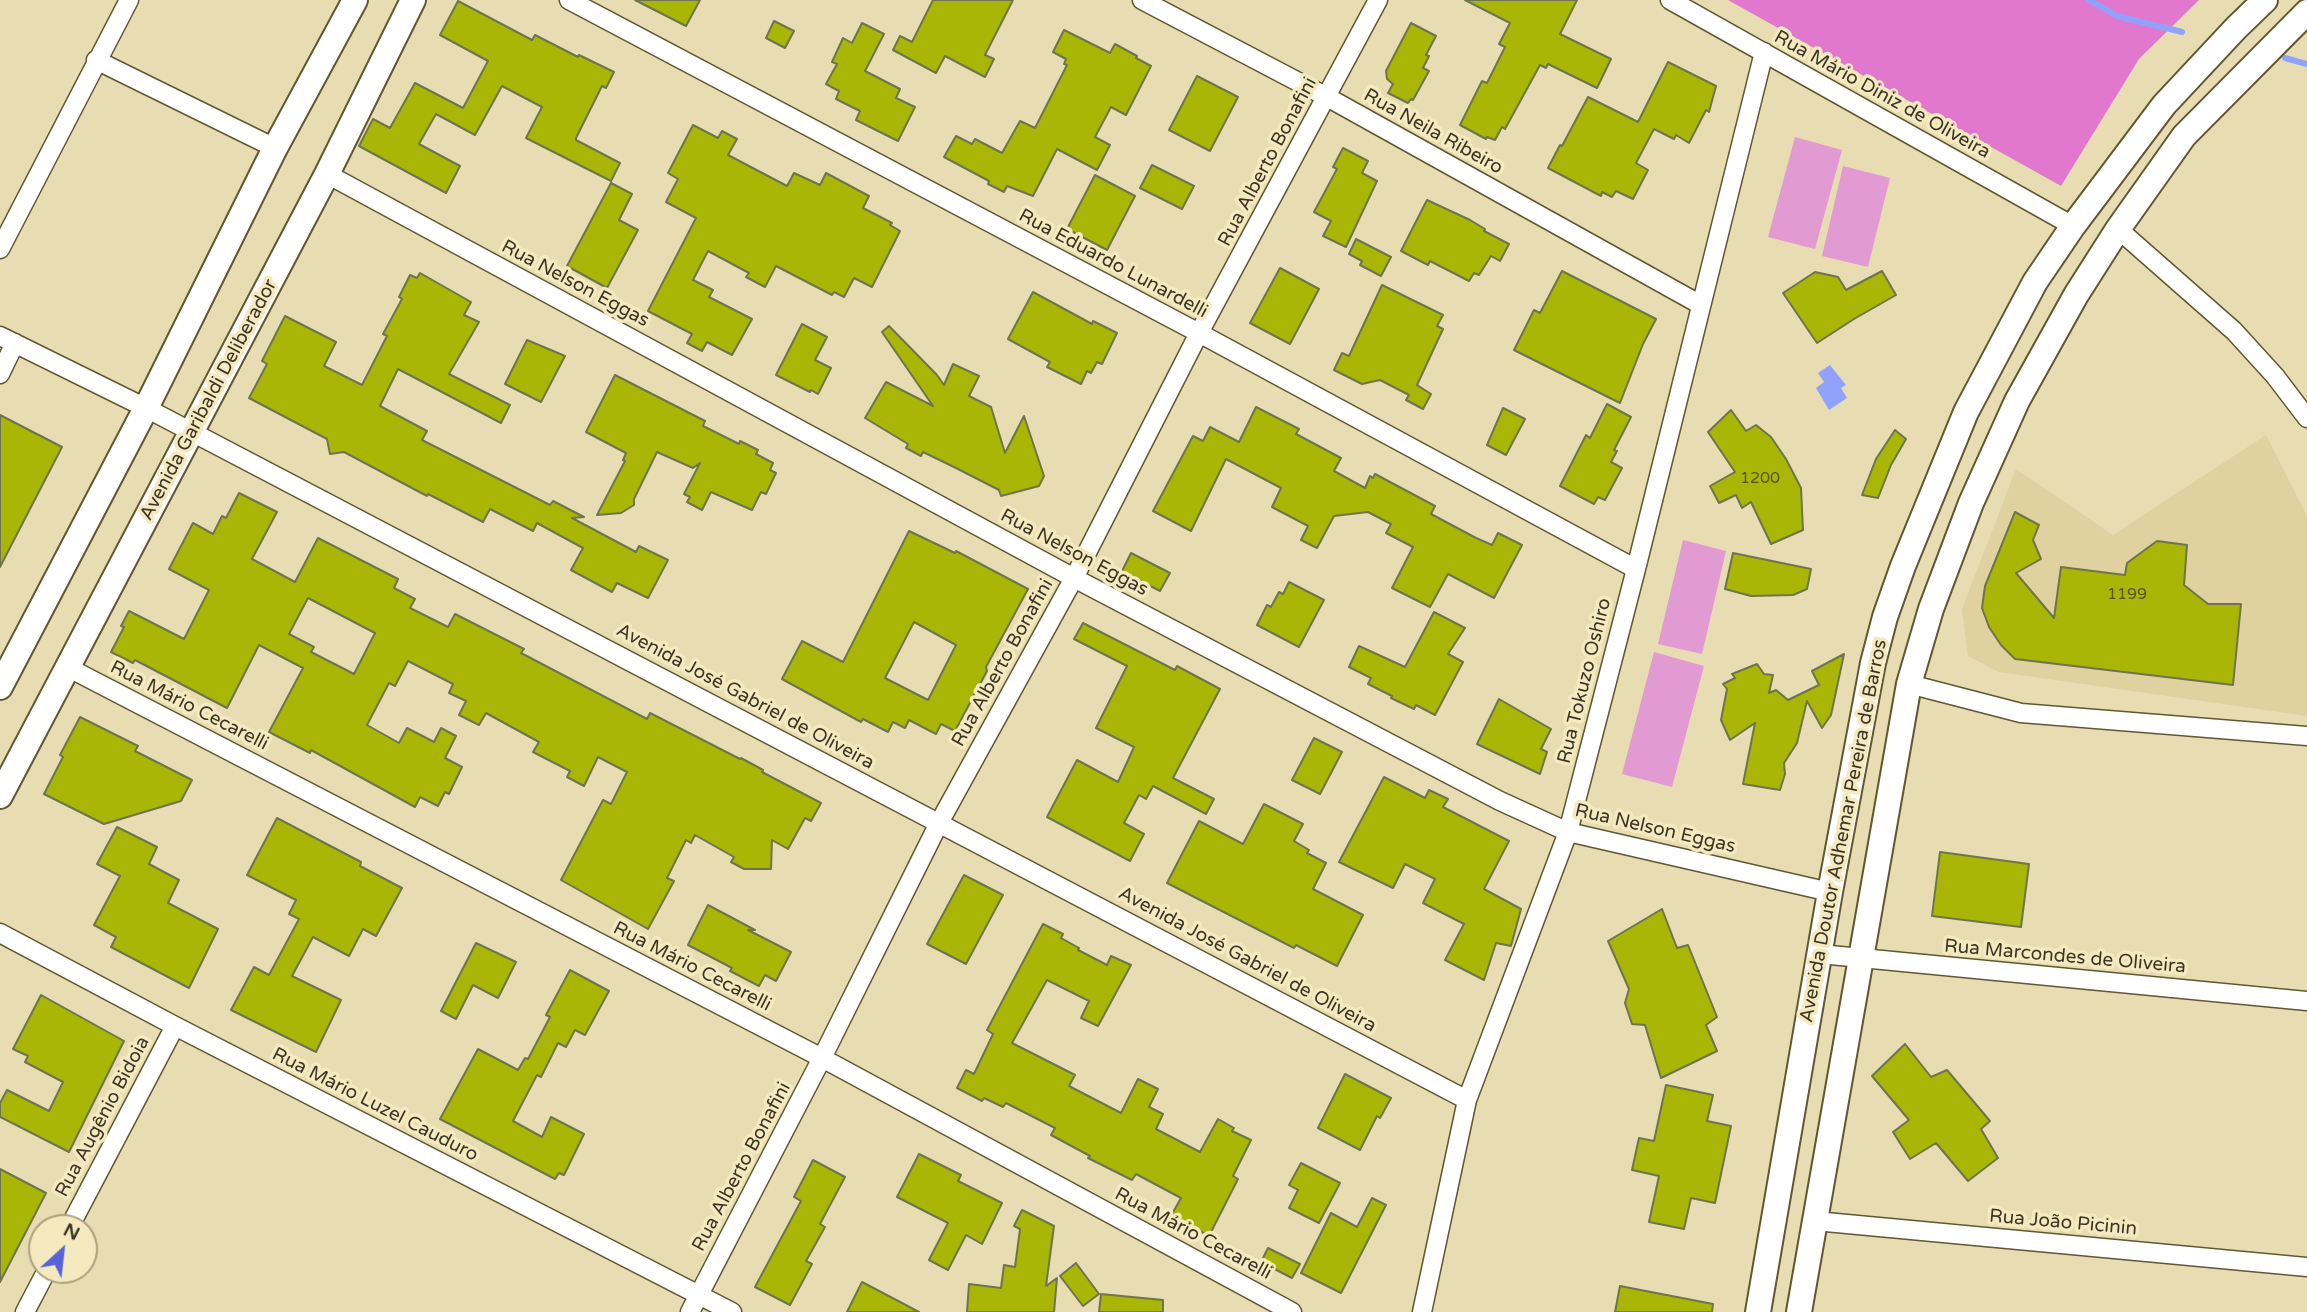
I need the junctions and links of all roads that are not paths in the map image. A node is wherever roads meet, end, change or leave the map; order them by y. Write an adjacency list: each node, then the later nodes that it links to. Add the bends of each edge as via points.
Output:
1 (129, 0): 11 (street)
2 (355, 0): 13 (street)
3 (413, 0): 14 (street, Avenida Garibaldi Deliberador)
4 (569, 0): 19 (street, Rua Eduardo Lunardelli)
5 (1142, 0): 12 (street, Rua Neila Ribeiro)
6 (1378, 0): 12 (street, Rua Alberto Bonafini)
7 (1670, 0): 10 (street, Rua Mário Diniz de Oliveira)
8 (2265, 0): 15 (street, Avenida Doutor Adhemar Pereira de Barros, via 2164,105)
9 (2307, 12): 16 (street, Avenida Doutor Adhemar Pereira de Barros, via 2184,136)
10 (1764, 52): 15 (street, Rua Mário Diniz de Oliveira); 18 (street, Rua Tokuzo Oshiro)
11 (96, 60): 13 (street); 17 (street)
12 (1327, 97): 18 (street, Rua Neila Ribeiro); 19 (street, Rua Alberto Bonafini)
13 (275, 148): 22 (street)
14 (327, 174): 24 (street, Avenida Garibaldi Deliberador); 26 (street, Rua Nelson Eggas)
15 (2073, 226): 34 (street, Avenida Doutor Adhemar Pereira de Barros, via 2035,282 1966,412 1903,566 1873,663)
16 (2119, 229): 23 (street, via 2234,331); 28 (street, Avenida Doutor Adhemar Pereira de Barros, via 2017,401 1931,609)
17 (0, 249)
18 (1701, 305): 25 (street, Rua Tokuzo Oshiro)
19 (1199, 333): 25 (street, Rua Eduardo Lunardelli); 26 (street, Rua Alberto Bonafini)
20 (7, 340): 21 (street); 22 (street, Avenida José Gabriel de Oliveira)
21 (0, 374)
22 (146, 408): 24 (street, Avenida José Gabriel de Oliveira); 29 (street)
23 (2307, 418)
24 (192, 432): 27 (street, Avenida Garibaldi Deliberador); 32 (street, Avenida José Gabriel de Oliveira)
25 (1636, 569): 33 (street, Rua Tokuzo Oshiro)
26 (1074, 578): 32 (street, Rua Alberto Bonafini); 33 (street, Rua Nelson Eggas, via 1500,801)
27 (69, 668): 31 (street, Avenida Garibaldi Deliberador); 40 (street, Rua Mário Cecarelli)
28 (1909, 684): 30 (street, via 2021,713); 37 (street, Avenida Doutor Adhemar Pereira de Barros)
29 (0, 687)
30 (2307, 736)
31 (0, 796)
32 (939, 822): 40 (street, Rua Alberto Bonafini); 41 (street, Avenida José Gabriel de Oliveira)
33 (1568, 832): 34 (street, Rua Nelson Eggas); 41 (street, Rua Tokuzo Oshiro)
34 (1830, 892): 36 (street, Avenida Doutor Adhemar Pereira de Barros)
35 (0, 933): 39 (street, Rua Mário Luzel Cauduro)
36 (1820, 954): 37 (street, Rua Marcondes de Oliveira); 52 (street, Avenida Doutor Adhemar Pereira de Barros)
37 (1860, 960): 38 (street, Rua Marcondes de Oliveira); 43 (street, Avenida Doutor Adhemar Pereira de Barros)
38 (2307, 1001)
39 (175, 1026): 42 (street, Rua Augênio Bidoia); 46 (street, Rua Mário Luzel Cauduro)
40 (822, 1058): 46 (street, Rua Alberto Bonafini); 50 (street, Rua Mário Cecarelli)
41 (1467, 1100): 51 (street, Rua Tokuzo Oshiro)
42 (76, 1214)
43 (1815, 1221): 44 (street, Rua João Picinin); 53 (street, Avenida Doutor Adhemar Pereira de Barros)
44 (2307, 1267)
45 (40, 1284): 47 (street)
46 (698, 1295): 48 (street, Rua Alberto Bonafini); 49 (street, Rua Mário Luzel Cauduro)
47 (25, 1312)
48 (690, 1312)
49 (732, 1312)
50 (1293, 1312)
51 (1422, 1312)
52 (1758, 1312)
53 (1799, 1312)

